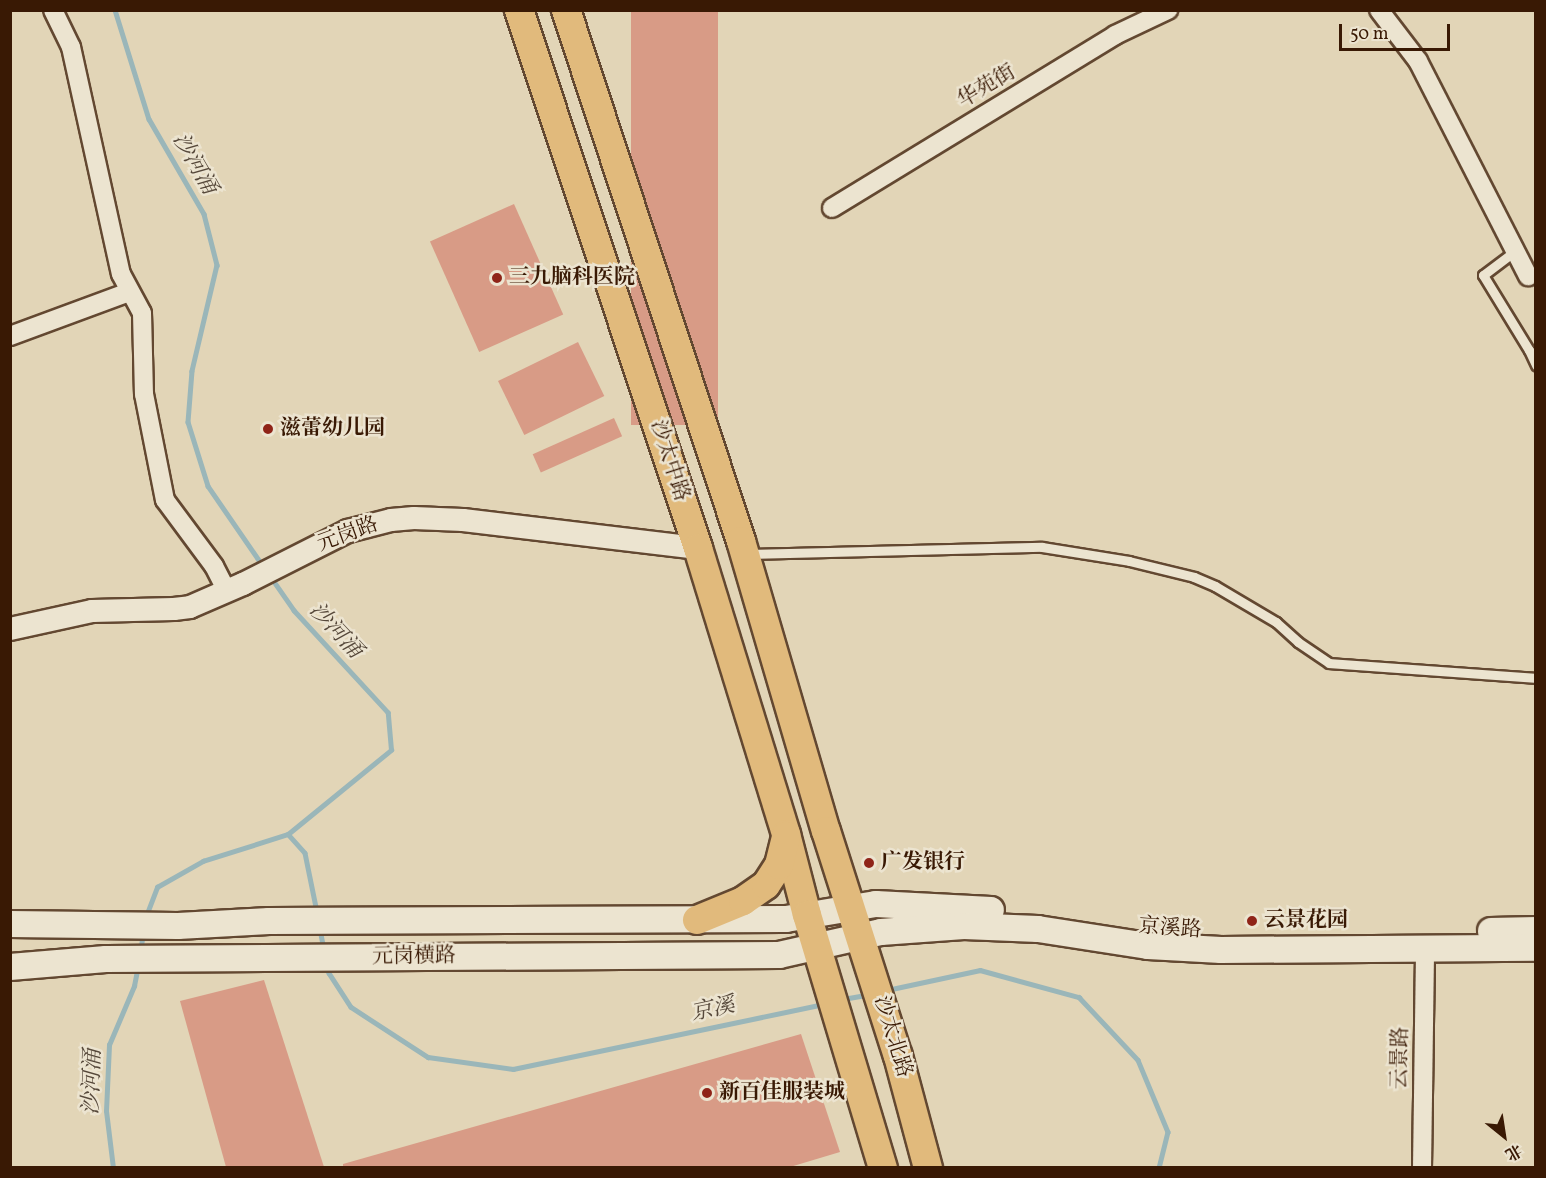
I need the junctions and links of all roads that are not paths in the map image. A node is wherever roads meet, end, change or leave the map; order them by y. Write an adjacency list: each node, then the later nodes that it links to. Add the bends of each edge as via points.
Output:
1 (53, 10): 11 (street, via 71,47 121,274)
2 (519, 10): 14 (main road, 沙太中路)
3 (551, 10): 7 (main road)
4 (566, 10): 7 (main road, 沙太中路)
5 (1168, 10): 8 (street, 华苑街, via 1115,35)
6 (1379, 10): 9 (street, via 1418,61)
7 (575, 38): 15 (main road, 沙太中路)
8 (832, 208)
9 (1515, 251): 10 (street); 13 (lane, via 1483,274)
10 (1528, 276)
11 (129, 292): 12 (street); 16 (street, via 142,313 144,394 165,500)
12 (10, 336)
13 (1536, 365)
14 (698, 548): 16 (street, 元岗路, via 463,520 390,520 348,531); 19 (main road, 沙太中路)
15 (745, 554): 18 (lane, via 1042,547 1130,561 1194,577 1276,622 1329,663); 20 (main road, 沙太中路)
16 (235, 587): 17 (street, 元岗路, via 189,607 92,611)
17 (10, 629)
18 (1536, 678)
19 (786, 834): 21 (main road, 沙太中路); 23 (main road, via 779,866 766,885 743,901)
20 (851, 907): 21 (main road, 京溪路); 25 (main road, 京溪路, via 876,904 1020,911 1201,932); 26 (main road, 沙太北路)
21 (807, 915): 23 (main road, 元岗横路); 27 (main road)
22 (617, 918): 23 (main road, 元岗横路); 24 (main road, 元岗横路); 30 (main road, via 626,930 625,941)
23 (697, 920)
24 (13, 926)
25 (1536, 930)
26 (861, 937): 27 (main road, 京溪路); 28 (main road, 京溪路, via 922,928 1006,927 1185,948); 33 (main road, 沙太北路)
27 (818, 948): 30 (main road, 元岗横路, via 779,955); 32 (main road)
28 (1425, 948): 29 (main road, 京溪路); 34 (street, 云景路)
29 (1536, 948)
30 (578, 955): 31 (main road, 元岗横路)
31 (18, 963)
32 (883, 1167)
33 (928, 1167)
34 (1422, 1167)

